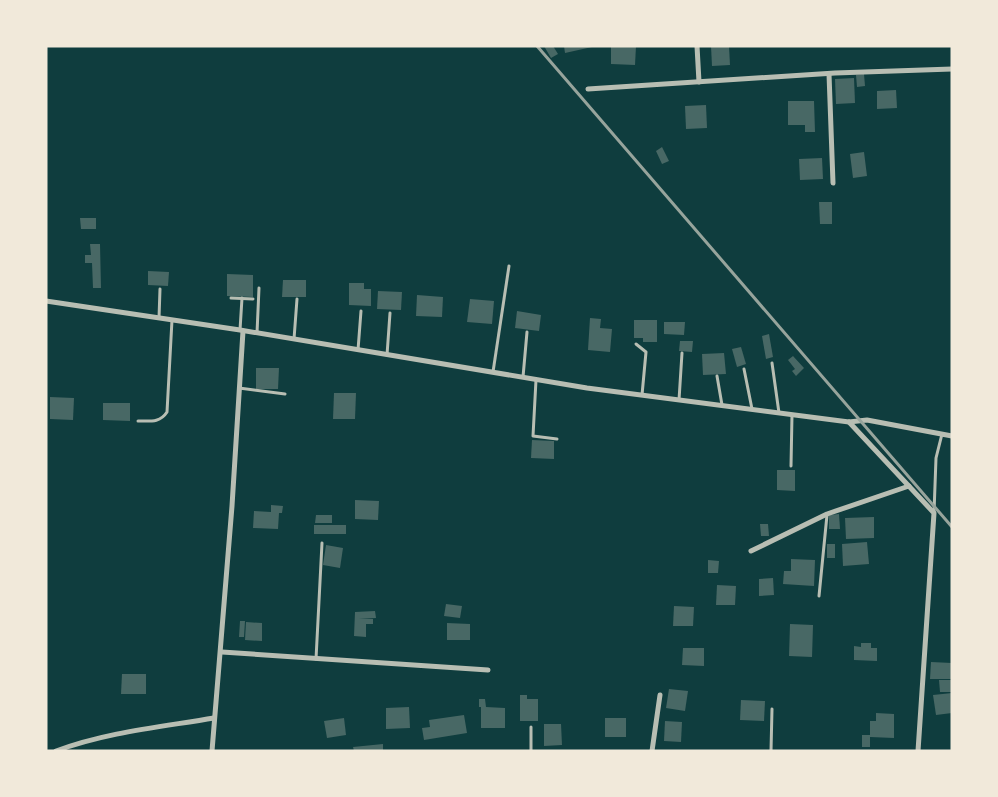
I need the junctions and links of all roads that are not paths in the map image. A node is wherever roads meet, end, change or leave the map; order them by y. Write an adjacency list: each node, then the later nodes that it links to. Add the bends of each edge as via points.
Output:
1 (697, 46): 4 (street)
2 (952, 69): 3 (street)
3 (829, 74): 4 (street); 6 (street)
4 (699, 82): 5 (street)
5 (588, 89)
6 (833, 183)
7 (509, 266): 29 (lane)
8 (259, 288): 21 (lane)
9 (160, 289): 17 (lane)
10 (231, 298): 11 (lane)
11 (242, 298): 12 (lane); 19 (lane)
12 (253, 298)
13 (296, 298): 22 (lane)
14 (46, 301): 17 (street)
15 (361, 311): 24 (lane)
16 (390, 314): 26 (lane)
17 (159, 318): 18 (street)
18 (172, 320): 19 (street); 41 (lane, via 167,412 158,420)
19 (241, 330): 21 (street); 33 (street)
20 (528, 332): 31 (lane)
21 (257, 333): 22 (street)
22 (294, 339): 24 (street)
23 (636, 344): 35 (lane, via 646,352)
24 (358, 350): 26 (street)
25 (682, 353): 36 (lane)
26 (387, 355): 29 (street)
27 (772, 363): 39 (lane)
28 (744, 369): 38 (lane)
29 (493, 372): 31 (street)
30 (717, 376): 37 (lane)
31 (523, 377): 32 (street)
32 (536, 380): 35 (street); 45 (lane, via 532,436)
33 (240, 388): 34 (lane); 53 (street)
34 (285, 394)
35 (642, 395): 36 (street)
36 (679, 400): 37 (street)
37 (722, 406): 38 (street)
38 (752, 409): 39 (street)
39 (779, 413): 40 (street)
40 (792, 415): 42 (street); 46 (lane)
41 (138, 421)
42 (849, 422): 43 (street, via 867,420); 47 (street)
43 (942, 434): 44 (street); 49 (lane, via 936,458)
44 (952, 436)
45 (557, 439)
46 (791, 466)
47 (909, 486): 48 (street); 49 (street)
48 (827, 514): 51 (street); 52 (lane)
49 (934, 514): 65 (street)
50 (322, 543): 54 (lane)
51 (751, 551)
52 (820, 596)
53 (222, 652): 54 (street); 58 (street)
54 (316, 659): 55 (street)
55 (488, 670)
56 (660, 696): 63 (street)
57 (772, 709): 64 (lane)
58 (214, 718): 60 (street, via 107,736); 61 (street)
59 (531, 727): 62 (lane)
60 (56, 751)
61 (212, 751)
62 (531, 751)
63 (652, 751)
64 (771, 751)
65 (918, 751)

